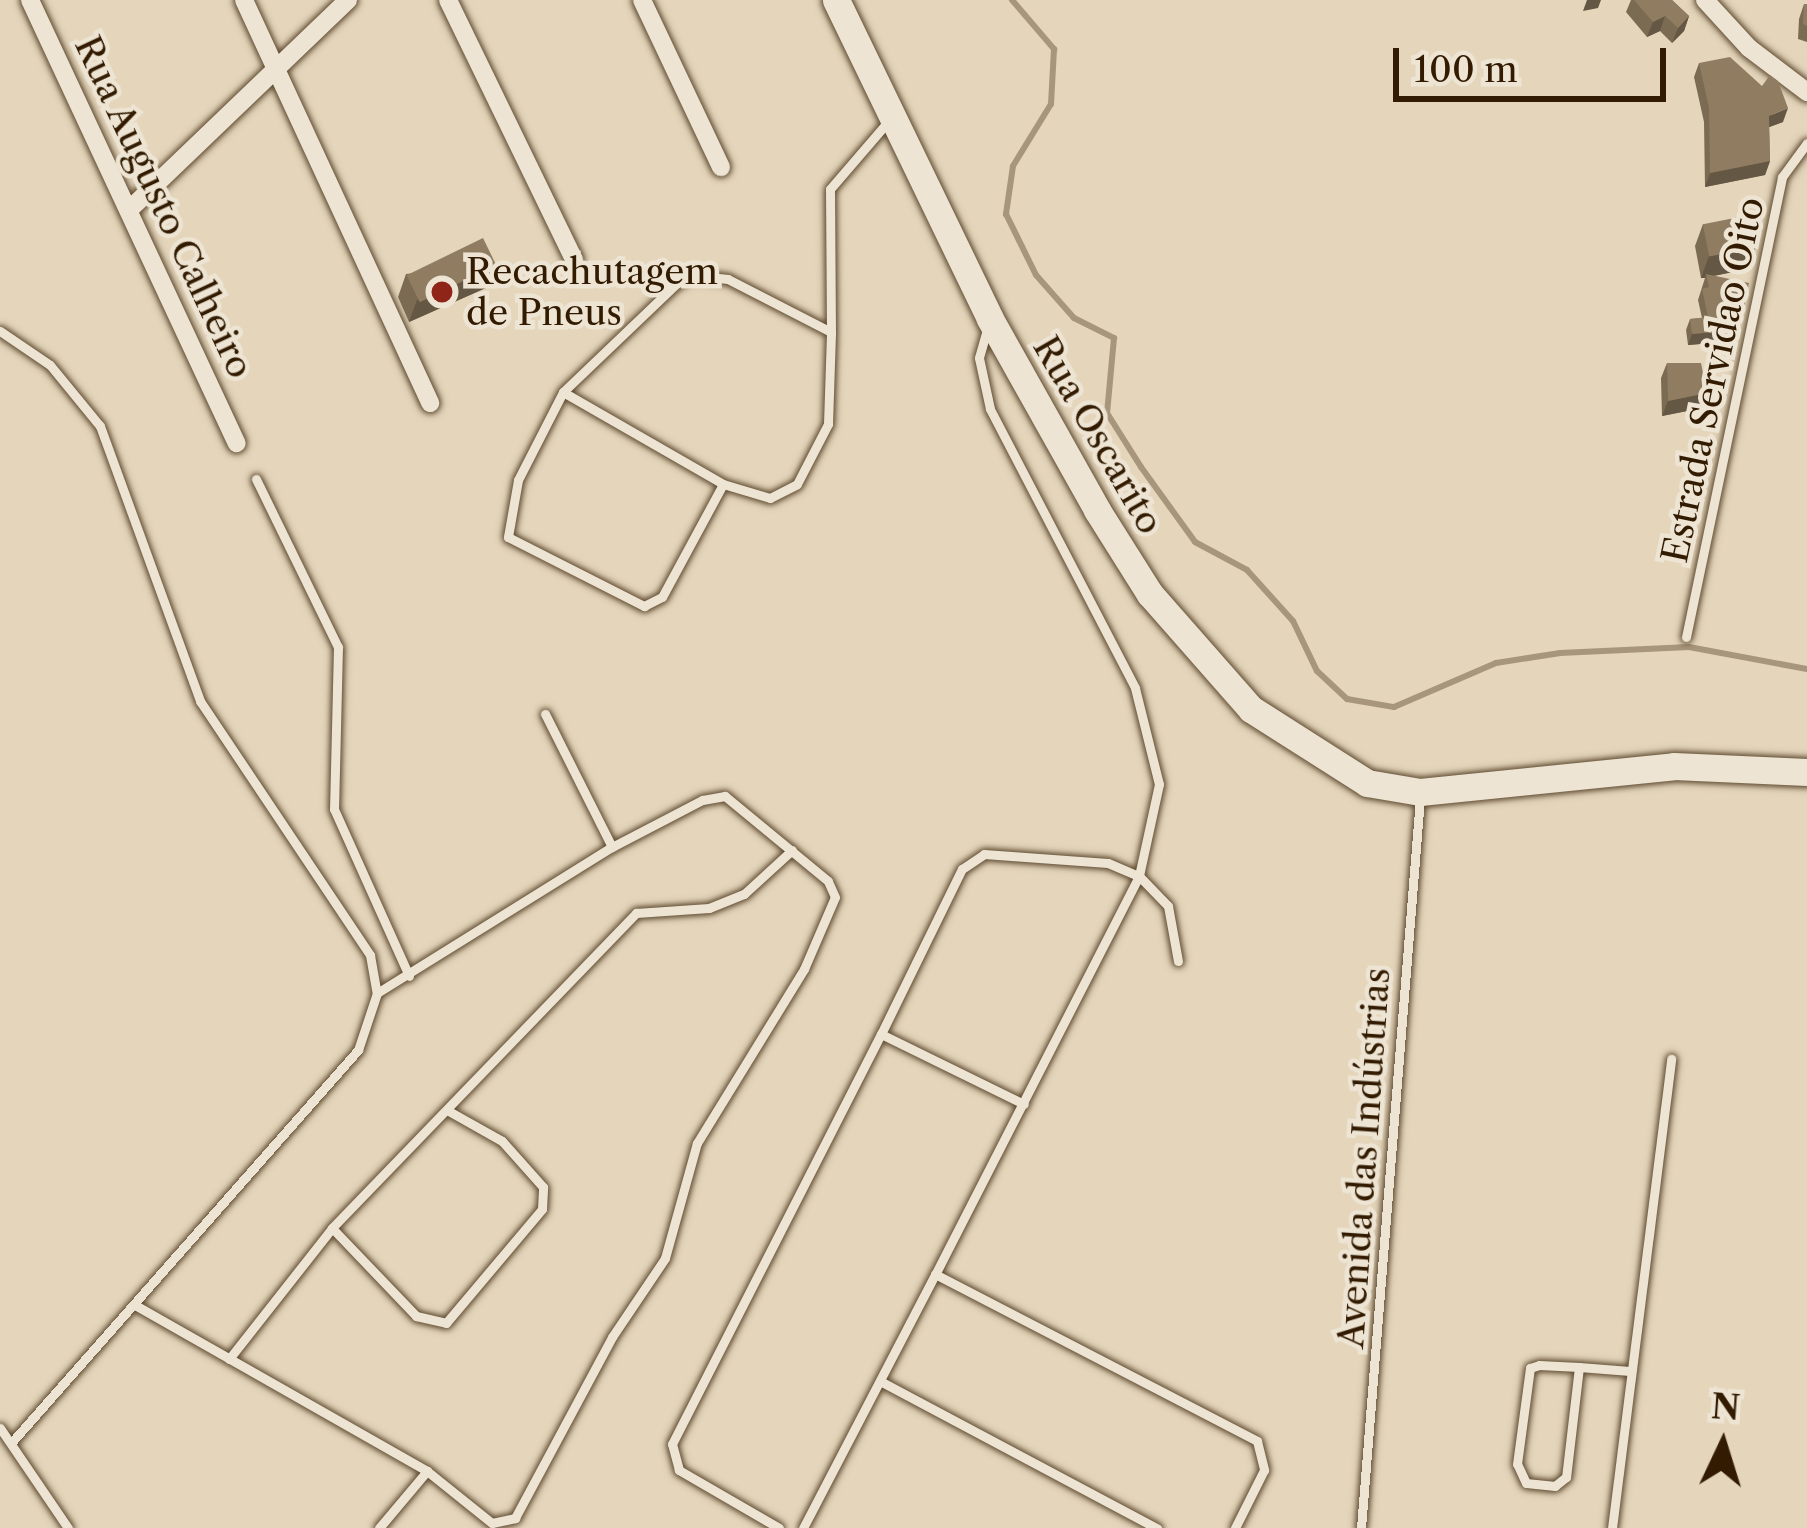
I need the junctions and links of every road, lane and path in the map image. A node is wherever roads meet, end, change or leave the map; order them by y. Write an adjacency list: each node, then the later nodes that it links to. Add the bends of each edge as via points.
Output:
1 (30, 0): 13 (street, Rua Augusto Calheiro)
2 (244, 0): 8 (street)
3 (348, 0): 8 (street)
4 (448, 0): 14 (street)
5 (642, 0): 12 (street)
6 (836, 0): 10 (main road, Rua Oscarito)
7 (1705, 0): 9 (street)
8 (277, 68): 13 (street); 19 (street)
9 (1804, 88)
10 (892, 117): 15 (main road, Rua Oscarito); 17 (lane, via 830,189)
11 (1807, 143): 23 (lane, Estrada Servidao Oito, via 1782,177)
12 (721, 167)
13 (130, 209): 20 (street, Rua Augusto Calheiro)
14 (574, 260)
15 (990, 319): 26 (main road, Rua Oscarito, via 1118,544 1205,663 1322,760 1366,783); 29 (lane, via 979,358 990,409 1135,688 1159,784)
16 (0, 331): 32 (lane, via 50,365 100,426 200,701 370,956)
17 (831, 332): 18 (lane, via 728,278 692,275); 22 (lane, via 828,424 797,484 770,499)
18 (562, 392): 22 (lane); 22 (lane, via 507,514 514,543 631,604 654,603)
19 (430, 403)
20 (237, 443)
21 (256, 479): 31 (lane, via 336,640 334,809)
22 (723, 484)
23 (1687, 637)
24 (544, 714): 27 (lane)
25 (1807, 772): 26 (main road, Rua Oscarito, via 1674,766)
26 (1420, 792): 53 (lane, Avenida das Indústrias)
27 (612, 847): 28 (lane, via 718,795); 31 (lane)
28 (791, 850): 36 (lane, via 744,894 709,908 636,913); 46 (lane, via 832,886 829,919 697,1143 665,1258 612,1337 525,1506 507,1522 492,1522)
29 (1139, 876): 30 (lane, via 1168,906); 33 (lane, via 1108,863 972,857); 35 (lane)
30 (1178, 961)
31 (409, 976): 32 (lane)
32 (377, 993): 39 (lane, via 358,1051)
33 (881, 1034): 35 (lane); 49 (lane, via 672,1444 679,1471)
34 (1671, 1059): 42 (lane)
35 (1024, 1104): 38 (lane)
36 (447, 1109): 37 (lane); 37 (lane, via 502,1141 543,1187 542,1209 446,1322 416,1316)
37 (332, 1228): 40 (lane)
38 (935, 1274): 43 (lane); 52 (lane, via 1257,1441 1264,1470)
39 (135, 1305): 40 (lane); 45 (lane)
40 (230, 1359): 46 (lane)
41 (1579, 1367): 41 (lane, via 1539,1365 1524,1376 1517,1464 1526,1483 1555,1486 1566,1477); 42 (lane)
42 (1630, 1371): 54 (lane)
43 (880, 1381): 50 (lane); 51 (lane)
44 (0, 1428): 45 (lane)
45 (10, 1444): 47 (lane)
46 (428, 1472): 48 (lane)
47 (68, 1528)
48 (379, 1528)
49 (779, 1528)
50 (803, 1528)
51 (1157, 1528)
52 (1235, 1528)
53 (1361, 1528)
54 (1612, 1528)

